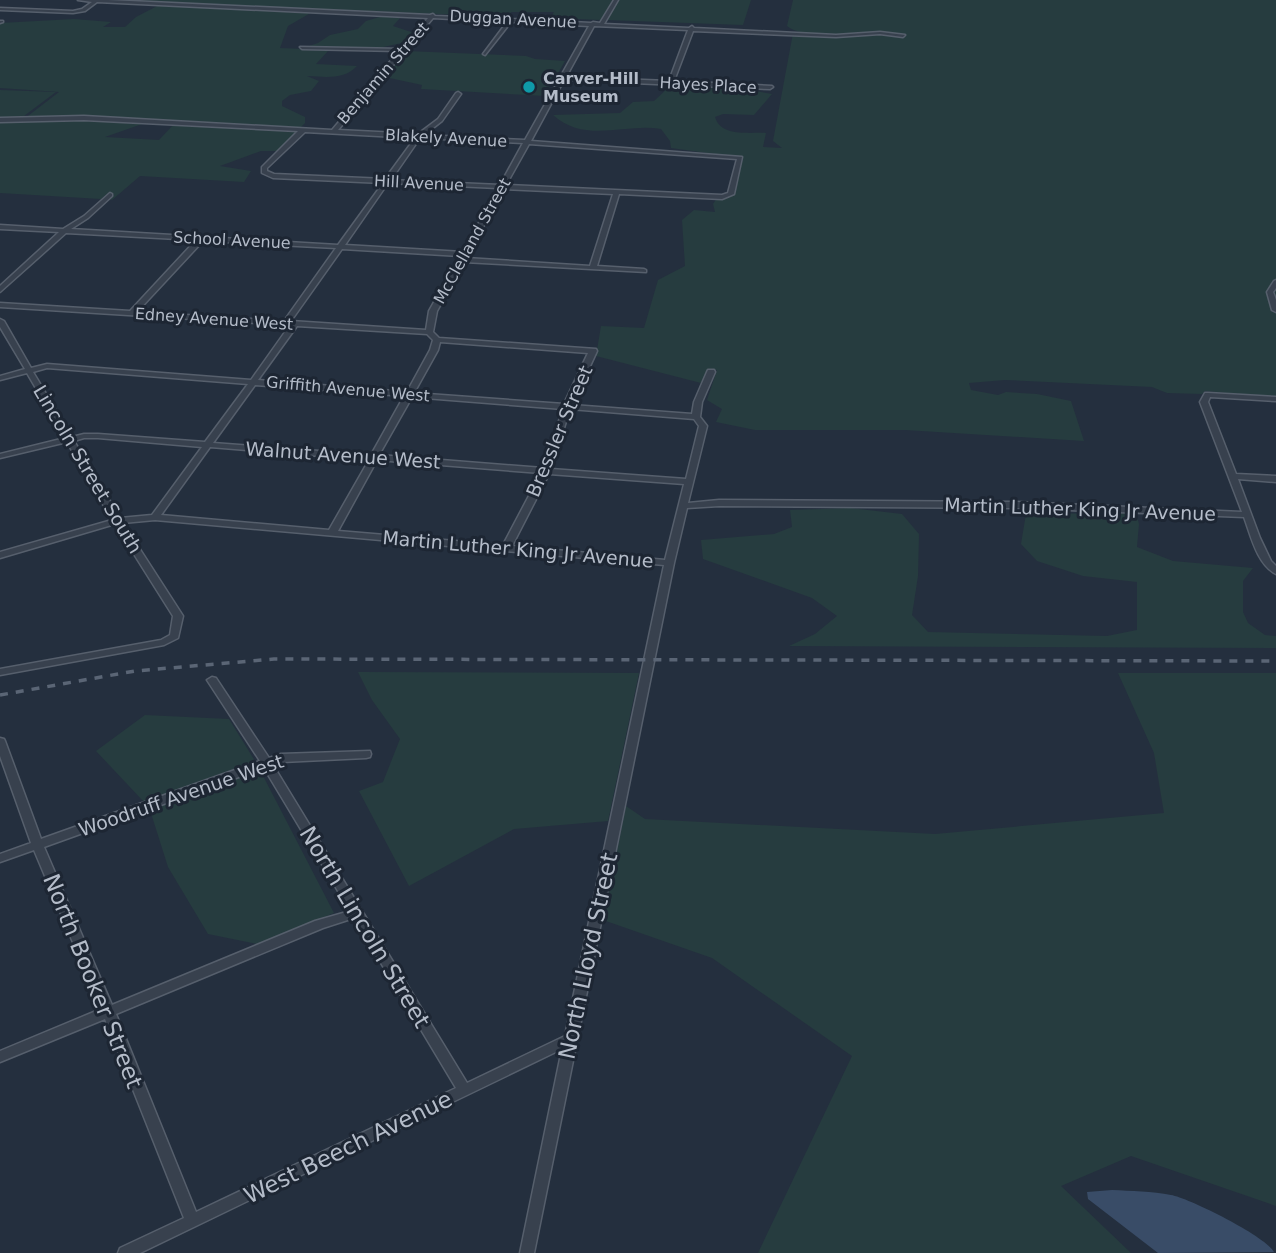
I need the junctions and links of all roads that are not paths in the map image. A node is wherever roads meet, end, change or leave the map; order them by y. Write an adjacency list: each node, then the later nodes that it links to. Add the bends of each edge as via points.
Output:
1 (80, 0): 3 (street, Duggan Avenue)
2 (616, 0): 8 (street)
3 (97, 1): 4 (street, via 76,12); 5 (street, Duggan Avenue)
4 (0, 9)
5 (433, 15): 6 (street, Duggan Avenue); 12 (street, Benjamin Street)
6 (511, 19): 7 (street, Duggan Avenue); 13 (street)
7 (593, 23): 8 (street, Duggan Avenue); 14 (street, McClelland Street)
8 (602, 23): 9 (street, Duggan Avenue)
9 (692, 27): 10 (street, Duggan Avenue); 15 (street)
10 (902, 36)
11 (302, 48): 12 (street)
12 (403, 50): 20 (street, Benjamin Street)
13 (485, 54)
14 (562, 78): 15 (street, Hayes Place); 22 (street, McClelland Street)
15 (671, 83): 16 (street, Hayes Place)
16 (770, 87)
17 (458, 94): 21 (street, via 440,120)
18 (0, 120): 19 (street, Blakely Avenue, via 83,118)
19 (303, 130): 20 (street, Blakely Avenue); 23 (street, Hill Avenue, via 264,172)
20 (333, 131): 21 (street, Blakely Avenue)
21 (419, 136): 22 (street, Blakely Avenue); 23 (street)
22 (527, 142): 24 (street, McClelland Street); 25 (street, Blakely Avenue, via 740,158 728,196)
23 (387, 181): 24 (street, Hill Avenue); 30 (street)
24 (503, 187): 25 (street, Hill Avenue); 31 (street, McClelland Street)
25 (617, 192): 32 (street)
26 (110, 195): 28 (street)
27 (0, 227): 28 (street, School Avenue)
28 (64, 231): 29 (street, School Avenue); 35 (street)
29 (202, 238): 30 (street, School Avenue); 38 (street)
30 (339, 246): 31 (street, School Avenue); 40 (street)
31 (463, 257): 32 (street, School Avenue); 42 (street, McClelland Street, via 433,312)
32 (593, 268): 33 (street, School Avenue)
33 (644, 271)
34 (1276, 282): 37 (street, via 1270,292)
35 (0, 290)
36 (0, 305): 38 (street, Edney Avenue West)
37 (1276, 310)
38 (131, 314): 40 (street, Edney Avenue West)
39 (0, 321): 44 (street, Lincoln Street South)
40 (285, 324): 41 (street, Edney Avenue West)
41 (295, 324): 42 (street, Edney Avenue West); 47 (street)
42 (429, 332): 43 (street)
43 (437, 340): 48 (street); 50 (street, Bressler Street, via 593,351)
44 (29, 371): 46 (street, Griffith Avenue West); 47 (street, Griffith Avenue West, via 47,366); 52 (street, Lincoln Street South)
45 (711, 372): 51 (street)
46 (0, 378)
47 (255, 381): 48 (street, Griffith Avenue West); 53 (street)
48 (410, 394): 50 (street, Griffith Avenue West); 55 (street)
49 (1276, 399): 57 (street, via 1208,395 1204,405)
50 (568, 405): 51 (street, Griffith Avenue West); 56 (street, Bressler Street)
51 (696, 417): 59 (street, via 703,426)
52 (71, 439): 53 (street, Walnut Avenue West, via 98,436); 54 (street, Walnut Avenue West); 63 (street, Lincoln Street South)
53 (208, 445): 55 (street, Walnut Avenue West); 62 (street)
54 (0, 457)
55 (375, 458): 56 (street, Walnut Avenue West); 64 (street)
56 (547, 471): 59 (street, Walnut Avenue West); 65 (street, Bressler Street)
57 (1233, 476): 58 (street); 61 (street)
58 (1276, 479)
59 (688, 482): 60 (street)
60 (682, 506): 61 (street, Martin Luther King Jr Avenue, via 1017,505); 67 (street, Martin Luther King Jr Avenue)
61 (1248, 515): 68 (street, via 1267,562)
62 (155, 516): 63 (street, Martin Luther King Jr Avenue); 64 (street, Martin Luther King Jr Avenue)
63 (117, 521): 66 (street, Martin Luther King Jr Avenue); 69 (street, Lincoln Street South, via 178,616 175,636 164,642)
64 (332, 533): 65 (street, Martin Luther King Jr Avenue)
65 (506, 549): 67 (street, Martin Luther King Jr Avenue)
66 (0, 555)
67 (668, 563): 78 (street, North Lloyd Street)
68 (1276, 571)
69 (0, 672)
70 (212, 680): 73 (street, North Lincoln Street)
71 (0, 741): 74 (street, North Booker Street)
72 (366, 754): 73 (street, Woodruff Avenue West)
73 (266, 762): 74 (street, Woodruff Avenue West); 76 (street, North Lincoln Street)
74 (37, 845): 75 (street, Woodruff Avenue West); 77 (street, North Booker Street)
75 (0, 858)
76 (357, 913): 77 (street, via 319,924); 80 (street, North Lincoln Street)
77 (108, 1012): 79 (street); 81 (street, North Booker Street)
78 (571, 1039): 80 (street, West Beech Avenue); 83 (street, North Lloyd Street)
79 (0, 1057)
80 (465, 1091): 81 (street, West Beech Avenue)
81 (191, 1220): 82 (street, West Beech Avenue)
82 (125, 1253)
83 (527, 1253)

